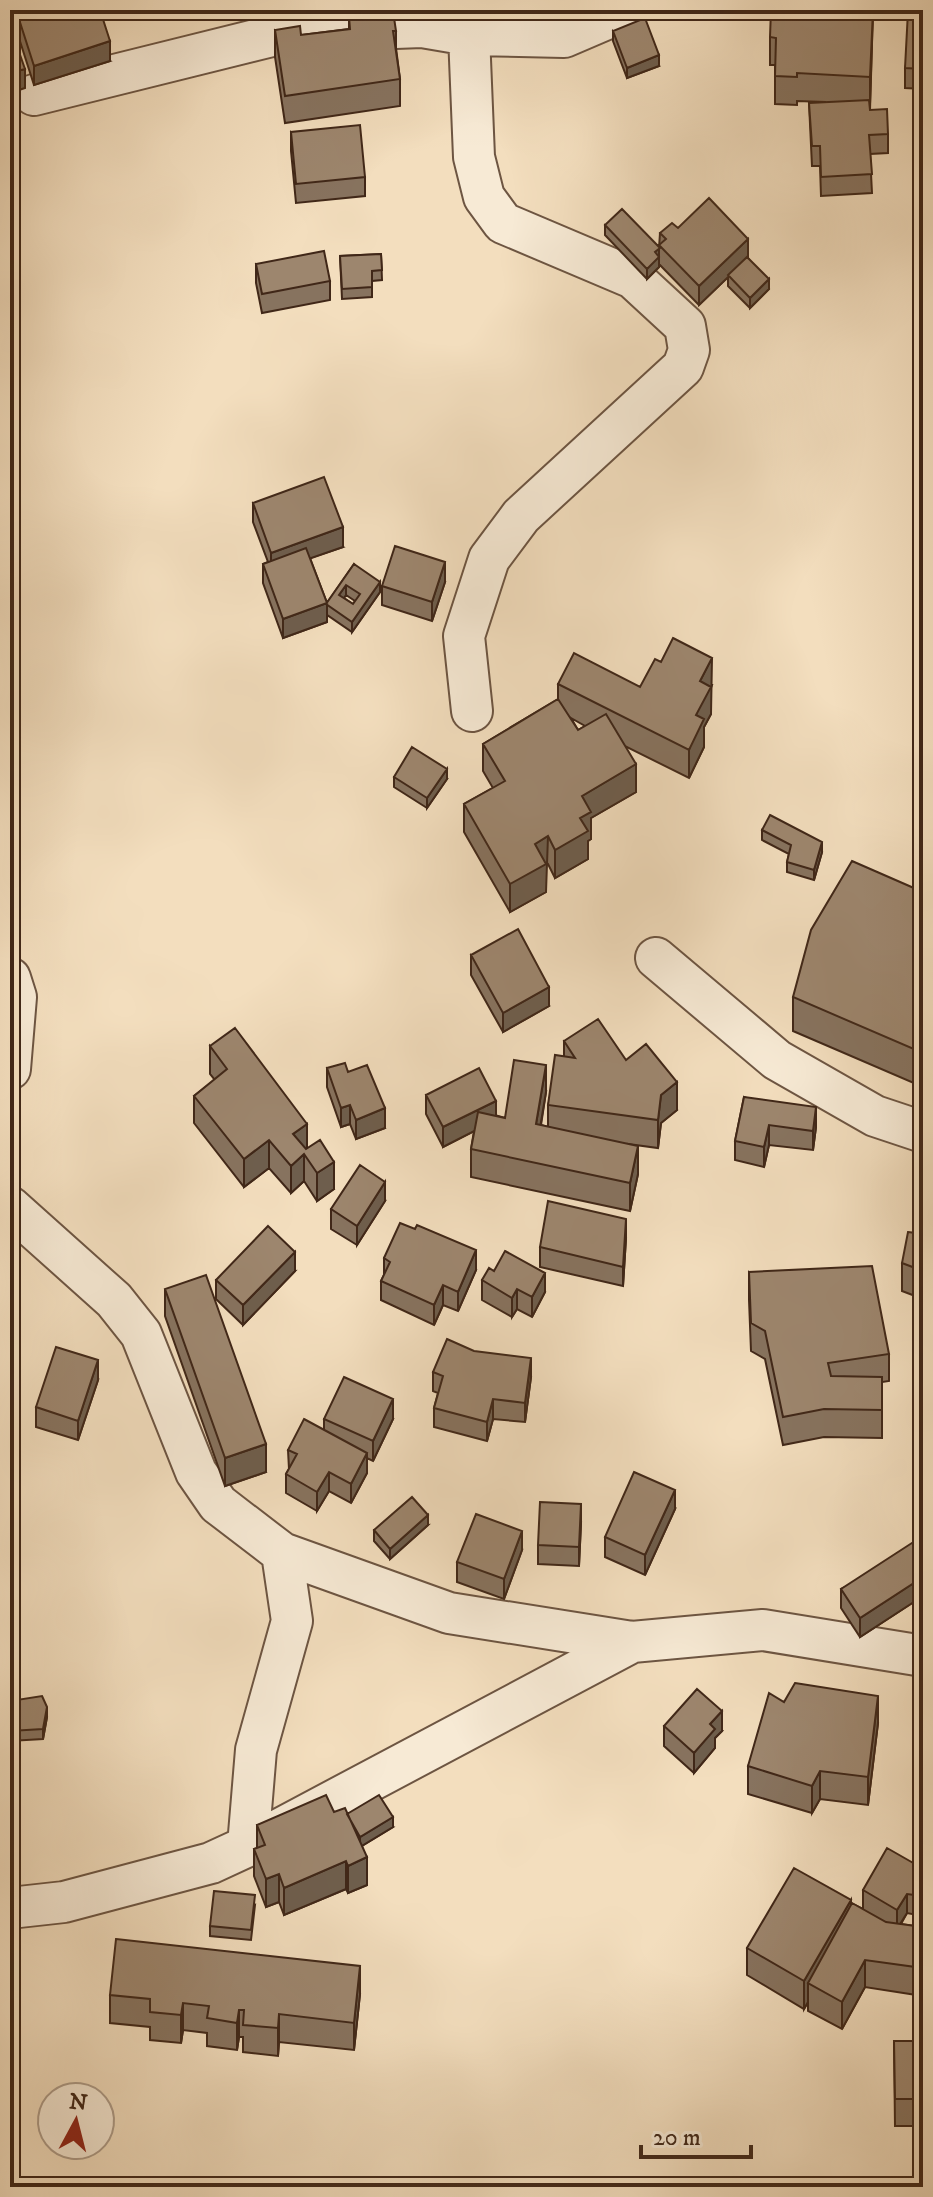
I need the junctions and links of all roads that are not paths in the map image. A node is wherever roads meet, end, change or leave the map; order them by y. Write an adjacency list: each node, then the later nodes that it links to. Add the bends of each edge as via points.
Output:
1 (627, 10): 3 (street, via 564,37)
2 (417, 18): 3 (street); 4 (street, via 288,32)
3 (469, 35): 5 (street, via 474,157 484,197 503,223 633,278 685,326 689,350 683,367 521,516 489,559 464,636)
4 (34, 95)
5 (472, 711)
6 (656, 958): 9 (street, via 777,1060 875,1116)
7 (10, 978): 8 (street, via 16,997)
8 (10, 1069)
9 (923, 1132)
10 (10, 1207): 11 (street, via 114,1300 141,1334 196,1472 218,1504)
11 (282, 1553): 12 (street, via 449,1613); 14 (street, via 292,1621 256,1750)
12 (632, 1642): 13 (street, via 763,1630); 14 (street)
13 (923, 1656)
14 (248, 1846): 15 (street, via 211,1863 64,1902)
15 (10, 1908)

